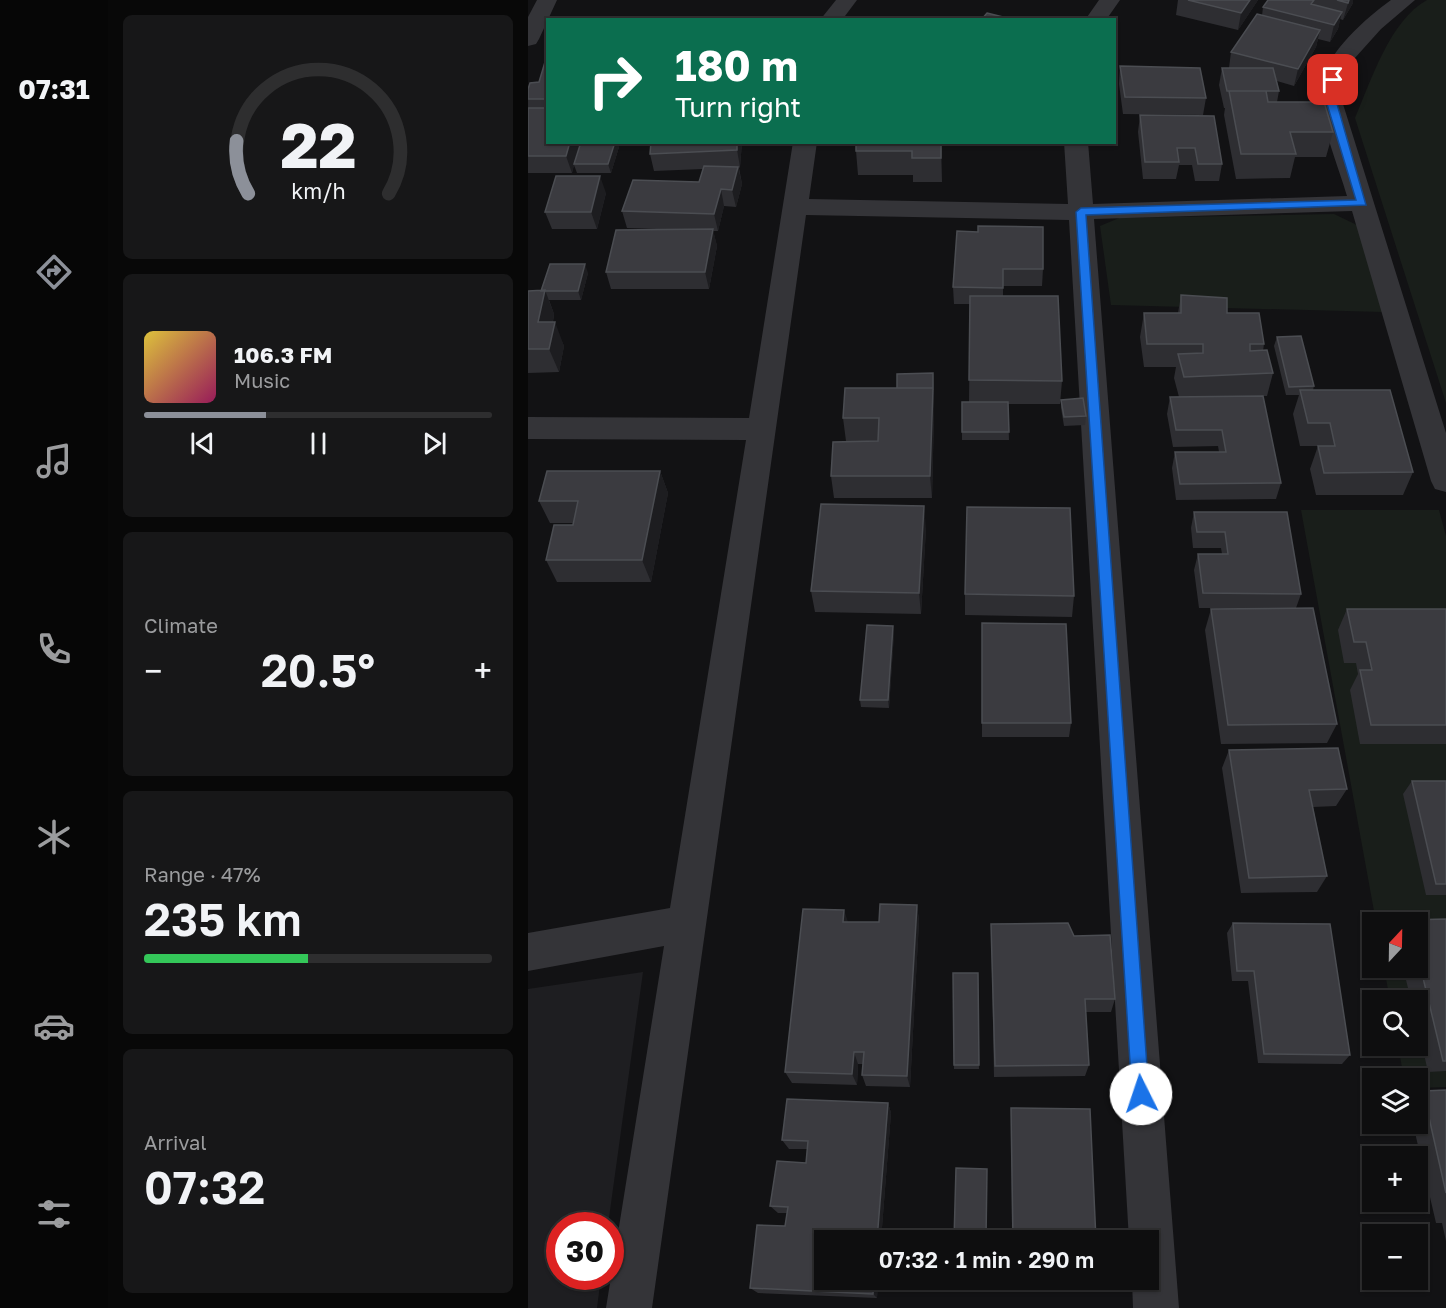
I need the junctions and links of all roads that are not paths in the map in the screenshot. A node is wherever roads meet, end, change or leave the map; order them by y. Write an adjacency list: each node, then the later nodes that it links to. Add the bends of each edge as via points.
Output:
1 (847, 0): 5 (street)
2 (1110, 0): 6 (street)
3 (1405, 0): 10 (street, via 1354,44 1333,80 1332,104)
4 (538, 8): 7 (street)
5 (832, 18)
6 (1096, 18)
7 (528, 39)
8 (805, 144): 11 (street)
9 (1076, 144): 12 (street)
10 (1362, 203): 12 (street); 15 (street)
11 (795, 207): 12 (street); 14 (street)
12 (1081, 212): 19 (street)
13 (528, 428): 14 (street)
14 (760, 429): 16 (street)
15 (1446, 481)
16 (686, 924): 17 (street); 18 (street)
17 (528, 952)
18 (629, 1308)
19 (1156, 1308)

